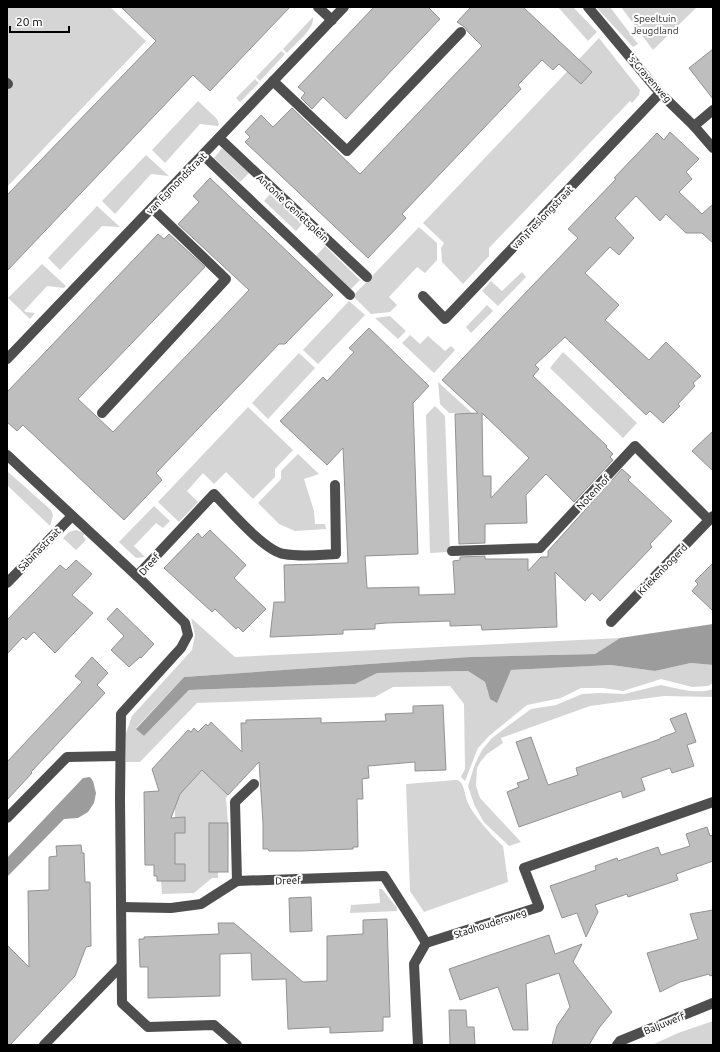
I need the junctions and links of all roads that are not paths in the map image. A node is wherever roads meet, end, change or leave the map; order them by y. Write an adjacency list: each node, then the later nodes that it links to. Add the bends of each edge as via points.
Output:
1 (318, 7): 4 (street)
2 (344, 7): 4 (street, van Egmondstraat)
3 (588, 7): 7 (street, 's-Gravenweg)
4 (332, 20): 6 (street, van Egmondstraat)
5 (461, 32): 6 (street, via 348,151)
6 (273, 81): 10 (street, van Egmondstraat)
7 (660, 93): 9 (street, 's-Gravenweg); 16 (street, van Treslongstraat, via 445,319)
8 (713, 110): 9 (street)
9 (694, 126): 11 (street, 's-Gravenweg)
10 (219, 138): 12 (street, van Egmondstraat); 14 (street, Antonie Genietsplein)
11 (713, 148)
12 (203, 155): 13 (street, van Egmondstraat); 15 (street)
13 (152, 208): 17 (street, van Egmondstraat); 18 (street, via 226,279)
14 (367, 277)
15 (350, 295)
16 (423, 296)
17 (7, 359)
18 (102, 413)
19 (7, 455): 21 (street)
20 (335, 486): 24 (street, Dreef, via 336,554 298,556 282,554 268,548 214,494)
21 (72, 516): 24 (street); 25 (street, Sabinastraat)
22 (711, 518): 23 (street, Notenhof, via 635,446 540,548); 26 (street, Kriekenbogerd)
23 (452, 551)
24 (136, 576): 27 (street, Dreef, via 186,623 188,636 181,648 121,714)
25 (7, 583)
26 (611, 622)
27 (120, 756): 30 (street, via 67,757); 32 (street, Dreef)
28 (254, 784): 31 (street, via 235,802)
29 (713, 802): 33 (street, Stadhoudersweg, via 524,868 539,907)
30 (7, 818)
31 (237, 881): 32 (street, via 201,904 171,908); 33 (street, Dreef, via 384,876)
32 (121, 907): 34 (street, Dreef)
33 (426, 943): 38 (street, via 414,964)
34 (122, 966): 36 (street); 37 (street, Dreef, via 122,1003 148,1027 214,1025)
35 (713, 1003): 39 (street, Baljuwerf, via 620,1041)
36 (44, 1045)
37 (236, 1045)
38 (418, 1045)
39 (617, 1045)

